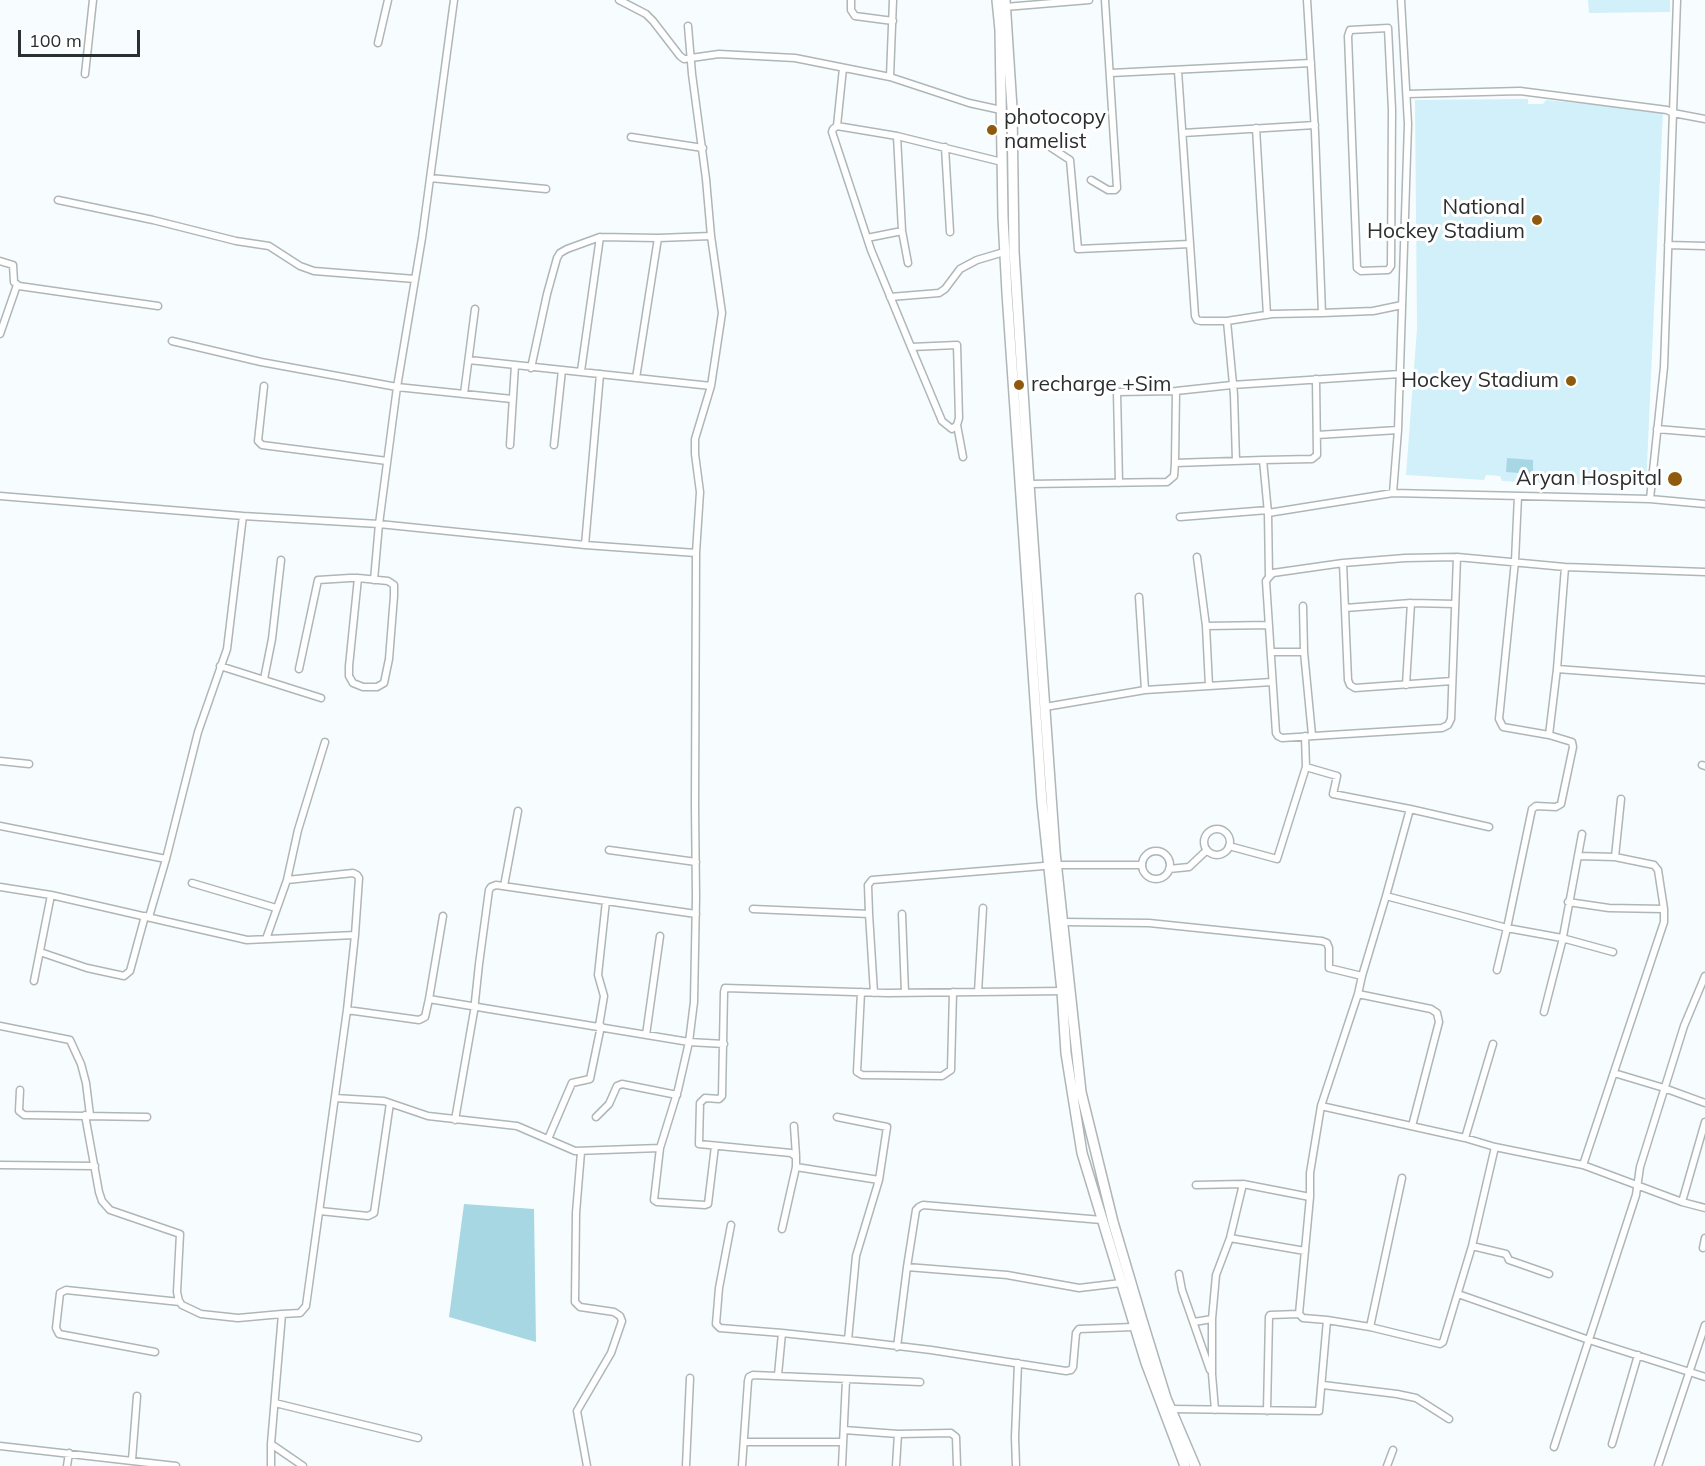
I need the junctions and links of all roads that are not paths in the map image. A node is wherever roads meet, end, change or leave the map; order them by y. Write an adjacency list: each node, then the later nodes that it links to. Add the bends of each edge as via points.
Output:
1 (93, 0): 21 (street)
2 (388, 0): 16 (street)
3 (454, 0): 40 (street)
4 (619, 0): 17 (street, via 646,14 680,56)
5 (850, 0): 14 (street, via 855,16)
6 (893, 0): 14 (street)
7 (997, 0): 25 (street)
8 (1089, 0): 13 (street)
9 (1105, 0): 22 (street)
10 (1307, 0): 18 (street)
11 (1401, 0): 24 (street)
12 (1677, 0): 28 (street)
13 (1005, 4): 36 (street)
14 (893, 21): 23 (street)
15 (688, 26): 17 (street)
16 (378, 43)
17 (690, 59): 19 (street, via 719,54 776,56); 38 (street)
18 (1311, 63): 20 (street); 30 (street)
19 (843, 68): 23 (street); 31 (street)
20 (1178, 71): 22 (street); 33 (street)
21 (86, 74)
22 (1111, 74): 41 (street, via 1116,188 1108,190)
23 (890, 77): 25 (street)
24 (1407, 94): 27 (street); 28 (street, via 1520,91)
25 (1001, 110): 39 (street)
26 (1392, 110): 26 (street, via 1389,28 1350,30 1357,268 1362,271 1388,270 1391,266); 27 (street)
27 (1407, 110): 59 (street)
28 (1673, 113): 29 (street); 51 (street)
29 (1705, 119)
30 (1315, 124): 32 (street); 62 (street)
31 (837, 126): 34 (street); 49 (street, via 832,132)
32 (1256, 128): 33 (street); 63 (street)
33 (1183, 133): 50 (street)
34 (897, 136): 37 (street); 44 (street)
35 (631, 138): 38 (street)
36 (1013, 140): 50 (street, via 1041,141 1070,160 1078,249); 97 (street, via 1014,252)
37 (945, 147): 39 (street); 45 (street)
38 (703, 148): 46 (street)
39 (1002, 162): 53 (street)
40 (430, 178): 42 (street); 56 (street)
41 (1091, 180)
42 (546, 189)
43 (58, 200): 56 (street, via 269,246 314,271)
44 (902, 231): 49 (street); 55 (street)
45 (950, 232)
46 (711, 236): 48 (street); 79 (street, via 722,313)
47 (600, 237): 48 (street); 70 (street, via 567,249 557,258); 72 (street)
48 (658, 238): 75 (street)
49 (867, 238): 58 (street)
50 (1190, 244): 64 (street, via 1195,316 1201,321)
51 (1668, 245): 52 (street); 85 (street, via 1664,367)
52 (1705, 246)
53 (1004, 252): 58 (street, via 960,269 939,293); 159 (street, via 1027,599)
54 (0, 261): 57 (street, via 13,265)
55 (908, 263)
56 (415, 279): 80 (street)
57 (17, 285): 60 (street); 65 (street)
58 (890, 297): 67 (street)
59 (1402, 305): 62 (street, via 1373,311); 74 (street)
60 (158, 306)
61 (475, 309): 68 (street)
62 (1322, 313): 63 (street)
63 (1267, 315): 64 (street)
64 (1227, 321): 77 (street)
65 (0, 334)
66 (172, 342): 80 (street)
67 (911, 347): 84 (street, via 942,421 952,429); 84 (street, via 957,345)
68 (469, 360): 69 (street); 82 (street)
69 (515, 365): 70 (street); 83 (street)
70 (531, 368): 71 (street)
71 (562, 370): 72 (street); 90 (street)
72 (581, 371): 73 (street)
73 (600, 374): 75 (street); 107 (street)
74 (1400, 374): 76 (street); 86 (street)
75 (636, 378): 79 (street)
76 (1316, 380): 77 (street); 88 (street)
77 (1232, 385): 81 (street); 94 (street)
78 (264, 386): 93 (street, via 258,441 262,445)
79 (711, 386): 108 (street, via 695,439 700,492)
80 (397, 387): 82 (street); 93 (street)
81 (1176, 391): 95 (street); 96 (street, via 1117,392)
82 (464, 394): 83 (street)
83 (512, 399): 89 (street)
84 (957, 425): 91 (street)
85 (1657, 429): 87 (street); 101 (street)
86 (1398, 430): 88 (street); 98 (street)
87 (1705, 433)
88 (1317, 435): 92 (street, via 1317,455 1312,459)
89 (510, 445)
90 (554, 445)
91 (963, 457)
92 (1263, 460): 94 (street); 103 (street)
93 (387, 461): 106 (street)
94 (1236, 461): 95 (street)
95 (1175, 463): 96 (street, via 1174,476 1167,482)
96 (1119, 483): 97 (street)
97 (1029, 484): 139 (street)
98 (1393, 494): 100 (street); 103 (street)
99 (0, 496): 104 (street)
100 (1518, 496): 101 (street); 112 (street)
101 (1650, 499): 102 (street)
102 (1705, 504)
103 (1268, 511): 105 (street); 116 (street)
104 (243, 516): 106 (street); 128 (street, via 228,643)
105 (1180, 517)
106 (379, 524): 107 (street); 118 (street)
107 (585, 545): 108 (street)
108 (696, 553): 158 (street)
109 (1457, 556): 112 (street); 113 (street); 121 (street)
110 (1197, 557): 125 (street)
111 (281, 560): 131 (street)
112 (1515, 561): 114 (street); 141 (street, via 1499,723)
113 (1343, 563): 116 (street, via 1274,573); 123 (street)
114 (1565, 567): 115 (street); 130 (street)
115 (1705, 572)
116 (1269, 577): 124 (street)
117 (358, 578): 118 (street); 118 (street, via 350,676 353,683 370,688 382,685 386,679 394,596 392,582); 129 (street, via 320,578 316,582)
118 (374, 580)
119 (1139, 597): 137 (street)
120 (1411, 603): 121 (street); 123 (street); 135 (street)
121 (1455, 604): 133 (street)
122 (1303, 606): 127 (street)
123 (1345, 608): 135 (street, via 1350,685)
124 (1269, 625): 125 (street); 126 (street)
125 (1206, 626): 136 (street)
126 (1270, 652): 127 (street); 134 (street)
127 (1304, 652): 140 (street)
128 (220, 666): 131 (street); 157 (street, via 198,732)
129 (299, 669)
130 (1557, 669): 132 (street); 141 (street)
131 (264, 679): 138 (street)
132 (1705, 680)
133 (1452, 681): 135 (street); 140 (street, via 1451,719 1445,727)
134 (1272, 682): 136 (street); 140 (street, via 1276,733 1282,738)
135 (1406, 685)
136 (1209, 686): 137 (street)
137 (1145, 690): 139 (street)
138 (321, 698)
139 (1045, 707): 159 (street)
140 (1309, 735): 145 (street)
141 (1549, 735): 180 (street, via 1569,740 1573,747 1561,804 1532,809)
142 (325, 742): 162 (street)
143 (0, 761): 144 (street)
144 (29, 764)
145 (1306, 767): 147 (street, via 1337,776 1333,794); 152 (street, via 1276,859)
146 (1621, 799): 156 (street)
147 (1410, 809): 150 (street); 167 (street)
148 (518, 811): 165 (street)
149 (0, 826): 157 (street)
150 (1490, 827)
151 (1582, 834): 155 (street)
152 (1229, 846): 154 (street, via 1218,855); 154 (street, via 1226,832 1214,830 1205,838)
153 (609, 850): 158 (street)
154 (1207, 850): 161 (street, via 1189,867)
155 (1579, 856): 156 (street); 169 (street)
156 (1615, 857): 173 (street, via 1654,865)
157 (166, 860): 177 (street)
158 (696, 862): 174 (street)
159 (1052, 865): 160 (street); 175 (street, via 872,880 868,885); 179 (street); 191 (street)
160 (1141, 865): 161 (street, via 1147,876 1156,879); 161 (street, via 1148,853 1158,851 1166,855)
161 (1169, 869)
162 (286, 880): 170 (street); 181 (street, via 357,875)
163 (192, 883): 170 (street)
164 (0, 886): 166 (street)
165 (504, 886): 168 (street); 199 (street, via 496,885 489,890)
166 (51, 895): 177 (street); 185 (street)
167 (1386, 896): 180 (street); 188 (street)
168 (606, 901): 174 (street); 203 (street, via 598,975 604,996)
169 (1568, 902): 173 (street, via 1609,908); 183 (street)
170 (276, 908): 184 (street)
171 (983, 908): 194 (street)
172 (753, 909): 175 (street)
173 (1664, 909): 208 (street, via 1664,922)
174 (696, 914): 205 (street)
175 (869, 914): 195 (street)
176 (902, 914): 196 (street)
177 (147, 916): 184 (street, via 238,938); 185 (street, via 130,971 124,976)
178 (443, 916): 198 (street)
179 (1062, 922): 188 (street, via 1149,923 1322,941 1329,948 1329,968); 191 (street)
180 (1507, 928): 183 (street); 187 (street)
181 (355, 935): 184 (street); 200 (street)
182 (660, 936): 204 (street)
183 (1562, 938): 186 (street); 201 (street)
184 (266, 939)
185 (40, 952): 190 (street)
186 (1613, 952)
187 (1497, 970)
188 (1362, 976): 197 (street)
189 (1705, 976): 209 (street)
190 (34, 981)
191 (1066, 991): 194 (street); 244 (street, via 1066,1053 1082,1153); 283 (street, via 1081,1092 1113,1222)
192 (861, 992): 193 (street, via 857,1072 942,1076 951,1070); 195 (street); 206 (street, via 726,988)
193 (953, 992): 194 (street); 196 (street)
194 (978, 992)
195 (874, 993): 196 (street)
196 (905, 993)
197 (1358, 994): 215 (street); 223 (street, via 1437,1013 1439,1022)
198 (429, 999): 199 (street); 200 (street, via 424,1017 419,1020)
199 (475, 1006): 203 (street); 220 (street)
200 (347, 1010): 212 (street)
201 (1544, 1012)
202 (0, 1026): 216 (street, via 70,1040 86,1083)
203 (600, 1026): 204 (street); 225 (street, via 590,1079 572,1083)
204 (646, 1035): 205 (street)
205 (689, 1042): 206 (street); 211 (street)
206 (724, 1044): 226 (street, via 722,1096 705,1098 700,1103 698,1141 702,1146)
207 (1493, 1044): 224 (street)
208 (1614, 1073): 209 (street); 232 (street)
209 (1665, 1088): 213 (street); 238 (street)
210 (20, 1090): 216 (street, via 20,1113)
211 (677, 1095): 218 (street, via 622,1084); 228 (street)
212 (335, 1098): 214 (street); 243 (street)
213 (1705, 1102)
214 (390, 1103): 220 (street); 243 (street, via 374,1213 368,1216)
215 (1321, 1106): 223 (street); 240 (street)
216 (88, 1115): 217 (street); 233 (street)
217 (147, 1116)
218 (596, 1117)
219 (837, 1117): 236 (street, via 887,1127)
220 (455, 1120): 225 (street, via 518,1126)
221 (1705, 1122): 241 (street)
222 (794, 1126): 230 (street)
223 (1412, 1126): 224 (street)
224 (1466, 1138): 227 (street)
225 (548, 1139): 229 (street)
226 (715, 1146): 228 (street, via 710,1201 705,1205 654,1200); 230 (street, via 791,1153)
227 (1495, 1147): 232 (street); 249 (street)
228 (660, 1148): 229 (street)
229 (580, 1152): 303 (street, via 575,1302 580,1307 614,1312 622,1321 611,1353 577,1411)
230 (796, 1157): 234 (street)
231 (0, 1165): 233 (street)
232 (1583, 1165): 238 (street)
233 (95, 1166): 257 (street, via 100,1197 110,1210 180,1234)
234 (796, 1167): 236 (street); 246 (street)
235 (1402, 1178): 265 (street)
236 (879, 1180): 268 (street, via 856,1256)
237 (1243, 1184): 239 (street); 240 (street); 247 (street)
238 (1638, 1184): 241 (street); 267 (street)
239 (1196, 1185)
240 (1310, 1197): 251 (street)
241 (1682, 1202): 242 (street)
242 (1705, 1208)
243 (320, 1211): 258 (street, via 306,1306 300,1313)
244 (1102, 1220): 252 (street, via 923,1205 916,1210); 255 (street)
245 (731, 1225): 266 (street, via 716,1324 720,1328)
246 (782, 1229)
247 (1230, 1238): 251 (street); 260 (street, via 1216,1275)
248 (1705, 1238): 250 (street)
249 (1472, 1246): 254 (street, via 1506,1254 1509,1260); 256 (street)
250 (1703, 1248)
251 (1305, 1251): 259 (street)
252 (906, 1267): 255 (street, via 1006,1275 1079,1288); 269 (street)
253 (1179, 1274): 262 (street)
254 (1549, 1274)
255 (1121, 1283): 264 (street)
256 (1458, 1294): 265 (street, via 1440,1344); 267 (street)
257 (180, 1302): 258 (street, via 201,1314 238,1318); 270 (street, via 66,1290 60,1293 56,1328 59,1334)
258 (282, 1314): 282 (street)
259 (1299, 1314): 261 (street, via 1303,1318); 285 (street, via 1269,1317)
260 (1212, 1319): 262 (street); 274 (street)
261 (1327, 1320): 265 (street); 280 (street)
262 (1194, 1322): 274 (street)
263 (1705, 1325): 273 (street)
264 (1134, 1327): 272 (street, via 1079,1329 1071,1370); 310 (street)
265 (1370, 1327)
266 (782, 1333): 268 (street); 275 (street)
267 (1589, 1340): 271 (street); 295 (street)
268 (848, 1341): 269 (street)
269 (897, 1347): 272 (street)
270 (155, 1352)
271 (1638, 1355): 273 (street); 293 (street)
272 (1018, 1363): 309 (street)
273 (1690, 1372): 277 (street); 313 (street)
274 (1212, 1374): 284 (street)
275 (778, 1376): 278 (street); 290 (street, via 748,1377)
276 (690, 1377): 304 (street)
277 (1705, 1377)
278 (846, 1380): 279 (street); 287 (street)
279 (920, 1382)
280 (1323, 1384): 285 (street, via 1321,1408 1317,1412); 286 (street, via 1416,1398)
281 (137, 1396): 298 (street)
282 (275, 1403): 289 (street); 292 (street)
283 (1171, 1409): 284 (street); 311 (street)
284 (1215, 1410): 285 (street)
285 (1268, 1411)
286 (1449, 1419)
287 (844, 1430): 288 (street); 291 (street)
288 (898, 1434): 307 (street); 308 (street, via 955,1434)
289 (418, 1438)
290 (744, 1442): 291 (street); 305 (street)
291 (843, 1442): 306 (street)
292 (271, 1444): 301 (street); 302 (street)
293 (1612, 1444)
294 (0, 1446): 297 (street)
295 (1554, 1447)
296 (1393, 1450): 312 (street)
297 (69, 1453): 298 (street); 299 (street)
298 (132, 1460): 300 (street)
299 (67, 1466)
300 (176, 1466)
301 (271, 1466)
302 (303, 1466)
303 (587, 1466)
304 (686, 1466)
305 (742, 1466)
306 (842, 1466)
307 (897, 1466)
308 (957, 1466)
309 (1016, 1466)
310 (1185, 1466)
311 (1195, 1466)
312 (1387, 1466)
313 (1658, 1466)

